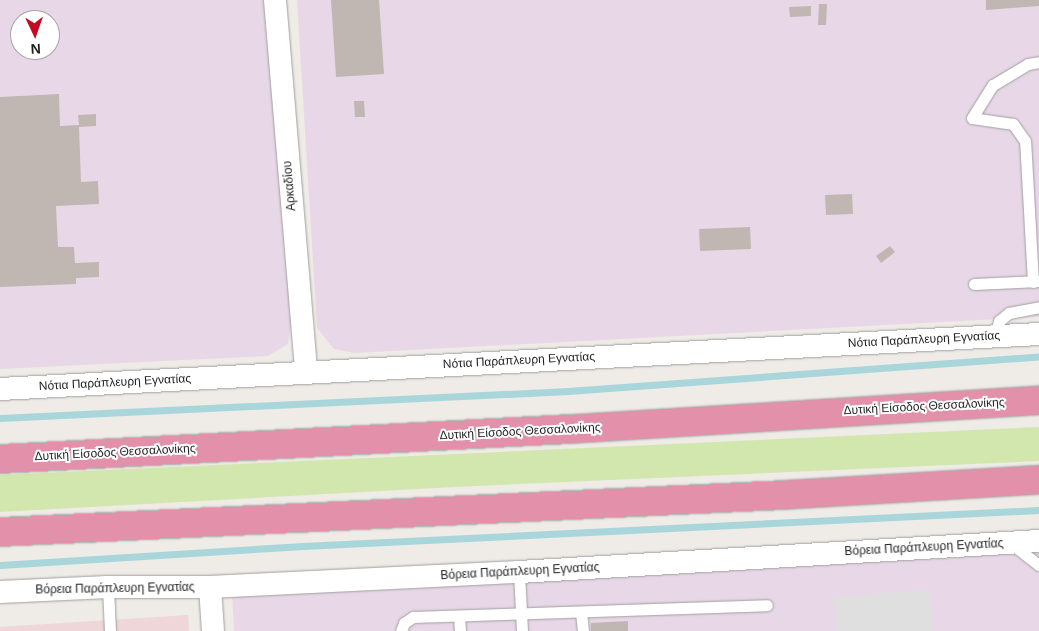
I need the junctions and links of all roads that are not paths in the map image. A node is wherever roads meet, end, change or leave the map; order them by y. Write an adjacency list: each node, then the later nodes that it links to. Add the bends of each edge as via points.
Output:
1 (275, 0): 8 (street, Αρκαδίου)
2 (1039, 62): 3 (lane, via 1028,64 993,85 972,118 1013,124 1025,140)
3 (1036, 281): 4 (lane)
4 (974, 284)
5 (1039, 308): 7 (lane, via 1010,313 999,321)
6 (1039, 334): 7 (street, Νότια Παράπλευρη Εγνατίας)
7 (996, 336): 8 (street, Νότια Παράπλευρη Εγνατίας)
8 (306, 372): 9 (street, Νότια Παράπλευρη Εγνατίας)
9 (0, 389)
10 (1039, 400): 11 (highway, Δυτική Είσοδος Θεσσαλονίκης)
11 (0, 459)
12 (1039, 480): 13 (highway)
13 (0, 532)
14 (1039, 541): 15 (street, Βόρεια Παράπλευρη Εγνατίας)
15 (1010, 543): 16 (lane); 17 (street, Βόρεια Παράπλευρη Εγνατίας)
16 (1039, 565)
17 (519, 572): 19 (street, Βόρεια Παράπλευρη Εγνατίας); 23 (lane)
18 (108, 586): 19 (street, Βόρεια Παράπλευρη Εγνατίας); 20 (street, Βόρεια Παράπλευρη Εγνατίας); 25 (lane)
19 (210, 587): 26 (street)
20 (0, 592)
21 (767, 605): 22 (lane)
22 (581, 612): 23 (lane); 30 (lane)
23 (521, 614): 24 (lane); 29 (lane)
24 (459, 616): 27 (lane, via 413,618 404,623); 28 (lane)
25 (110, 631)
26 (213, 631)
27 (401, 631)
28 (460, 631)
29 (522, 631)
30 (582, 631)

